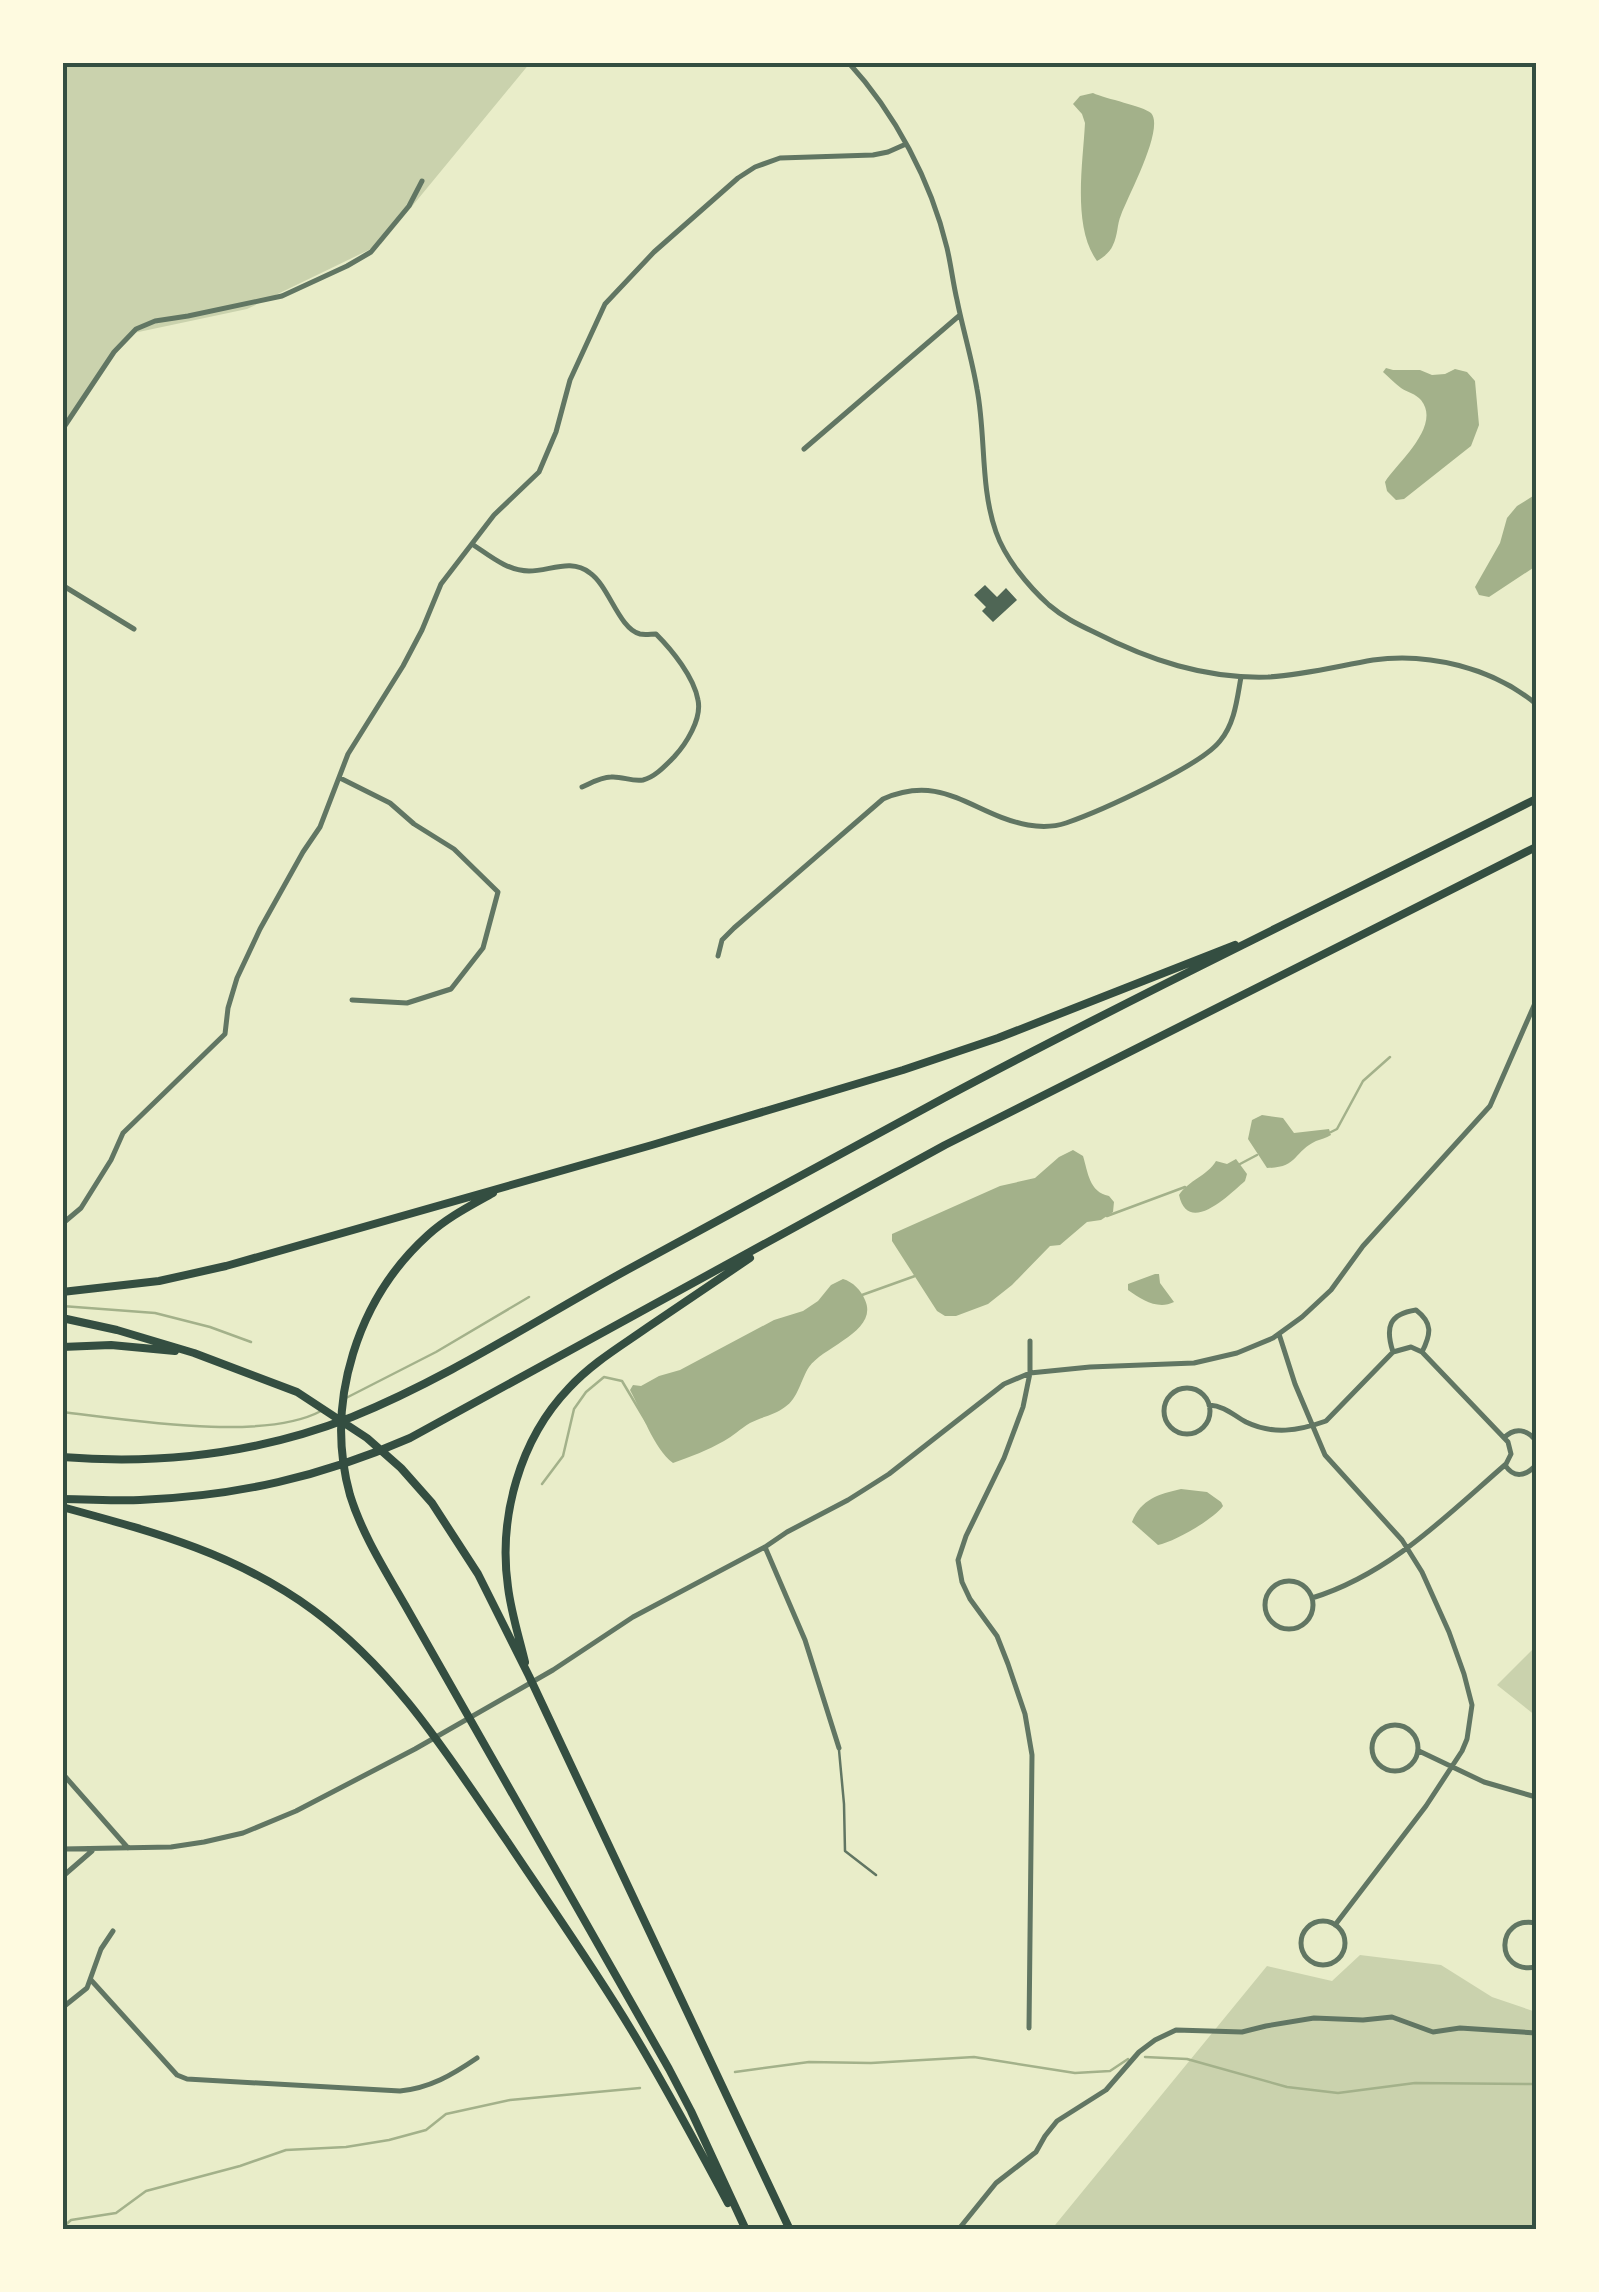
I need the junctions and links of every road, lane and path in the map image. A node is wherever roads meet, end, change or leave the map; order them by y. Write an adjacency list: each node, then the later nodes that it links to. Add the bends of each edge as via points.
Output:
1 (848, 62): 2 (street)
2 (906, 144): 4 (street, via 932,200); 7 (street, via 873,156 780,158 755,167 654,252 605,304 539,472)
3 (422, 181): 5 (street, via 371,252 347,266 282,296 136,329)
4 (960, 314): 6 (street); 10 (street, via 982,418 995,530 1015,567 1069,621 1164,663)
5 (62, 430)
6 (804, 448)
7 (472, 544): 12 (street, via 441,584); 13 (street, via 507,567 568,564 588,570 629,628 656,634 687,674 699,702 679,751 644,780 613,776)
8 (62, 585): 9 (street)
9 (134, 629)
10 (1241, 677): 11 (street, via 1376,660 1434,660 1472,670); 17 (street, via 1228,730 1204,756 1064,824 1026,825 922,789 883,799 734,928)
11 (1536, 704)
12 (340, 778): 18 (street, via 454,848 498,892 483,948 452,989 407,1003); 21 (street, via 237,978 225,1034 123,1133 81,1208)
13 (582, 787)
14 (1536, 799): 16 (highway)
15 (1536, 846): 22 (highway, via 1071,1080)
16 (1278, 928): 20 (highway, via 919,1065); 36 (highway, via 943,1099 396,1398 307,1433 227,1451 123,1460)
17 (718, 956)
18 (352, 1000)
19 (1536, 1001): 25 (street, via 1490,1106 1331,1290)
20 (506, 1186): 23 (highway, via 226,1266); 64 (highway, via 412,1250 368,1316 342,1413 346,1476 371,1544 691,2111)
21 (62, 1224)
22 (788, 1232): 39 (highway, via 366,1457 291,1481 203,1495); 44 (highway, via 596,1363 568,1388 537,1432 515,1485 505,1544 510,1604)
23 (62, 1292)
24 (62, 1318): 30 (highway)
25 (1279, 1334): 31 (street, via 1194,1363); 33 (street)
26 (1030, 1340): 31 (street)
27 (62, 1346): 30 (highway)
28 (1392, 1352): 29 (street); 29 (street, via 1388,1329 1402,1312 1416,1310 1427,1318 1430,1334); 33 (street, via 1326,1421)
29 (1422, 1352): 34 (street)
30 (194, 1353): 44 (highway, via 297,1392 367,1438 418,1486 464,1549)
31 (1030, 1373): 41 (street, via 974,1405 889,1474); 61 (street, via 1004,1458 958,1560 970,1599 998,1636 1032,1755)
32 (1209, 1405): 32 (street, via 1198,1391 1181,1389 1167,1400 1165,1417 1176,1431 1193,1433 1207,1423); 33 (street, via 1266,1430)
33 (1312, 1426): 42 (street, via 1325,1455)
34 (1504, 1438): 35 (street, via 1520,1431); 38 (street, via 1511,1454)
35 (1536, 1441)
36 (62, 1457)
37 (1536, 1465): 38 (street, via 1516,1476)
38 (1505, 1466): 42 (street)
39 (62, 1499)
40 (62, 1507): 64 (highway, via 188,1543 254,1573 368,1656 440,1744 610,1996)
41 (765, 1547): 45 (street); 50 (street, via 296,1811 204,1842)
42 (1407, 1548): 43 (street, via 1372,1573); 47 (street, via 1448,1632 1472,1705 1467,1738)
43 (1312, 1598): 43 (street, via 1303,1585 1281,1582 1269,1592 1268,1615 1278,1626 1301,1626 1312,1614)
44 (529, 1676): 65 (highway)
45 (839, 1748): 53 (lane, via 845,1851)
46 (1418, 1750): 46 (street, via 1410,1730 1393,1725 1377,1732 1371,1750 1379,1766 1396,1772 1412,1764); 47 (street)
47 (1452, 1765): 49 (street); 56 (street)
48 (62, 1774): 50 (street)
49 (1536, 1798)
50 (128, 1848): 51 (street)
51 (94, 1849): 52 (street); 54 (street)
52 (62, 1850)
53 (876, 1875)
54 (62, 1876)
55 (1536, 1923): 58 (street, via 1514,1926 1505,1944 1513,1962)
56 (1335, 1925): 56 (street, via 1318,1922 1304,1931 1301,1948 1311,1962 1327,1965 1341,1955 1344,1939)
57 (114, 1931): 59 (street)
58 (1536, 1966)
59 (91, 1980): 60 (street); 63 (street, via 187,2080 419,2090)
60 (62, 2008)
61 (1029, 2028)
62 (1536, 2033): 66 (street, via 1433,2032 1392,2018 1168,2032 1106,2090 1058,2121)
63 (477, 2058)
64 (744, 2230)
65 (790, 2230)
66 (958, 2230)

